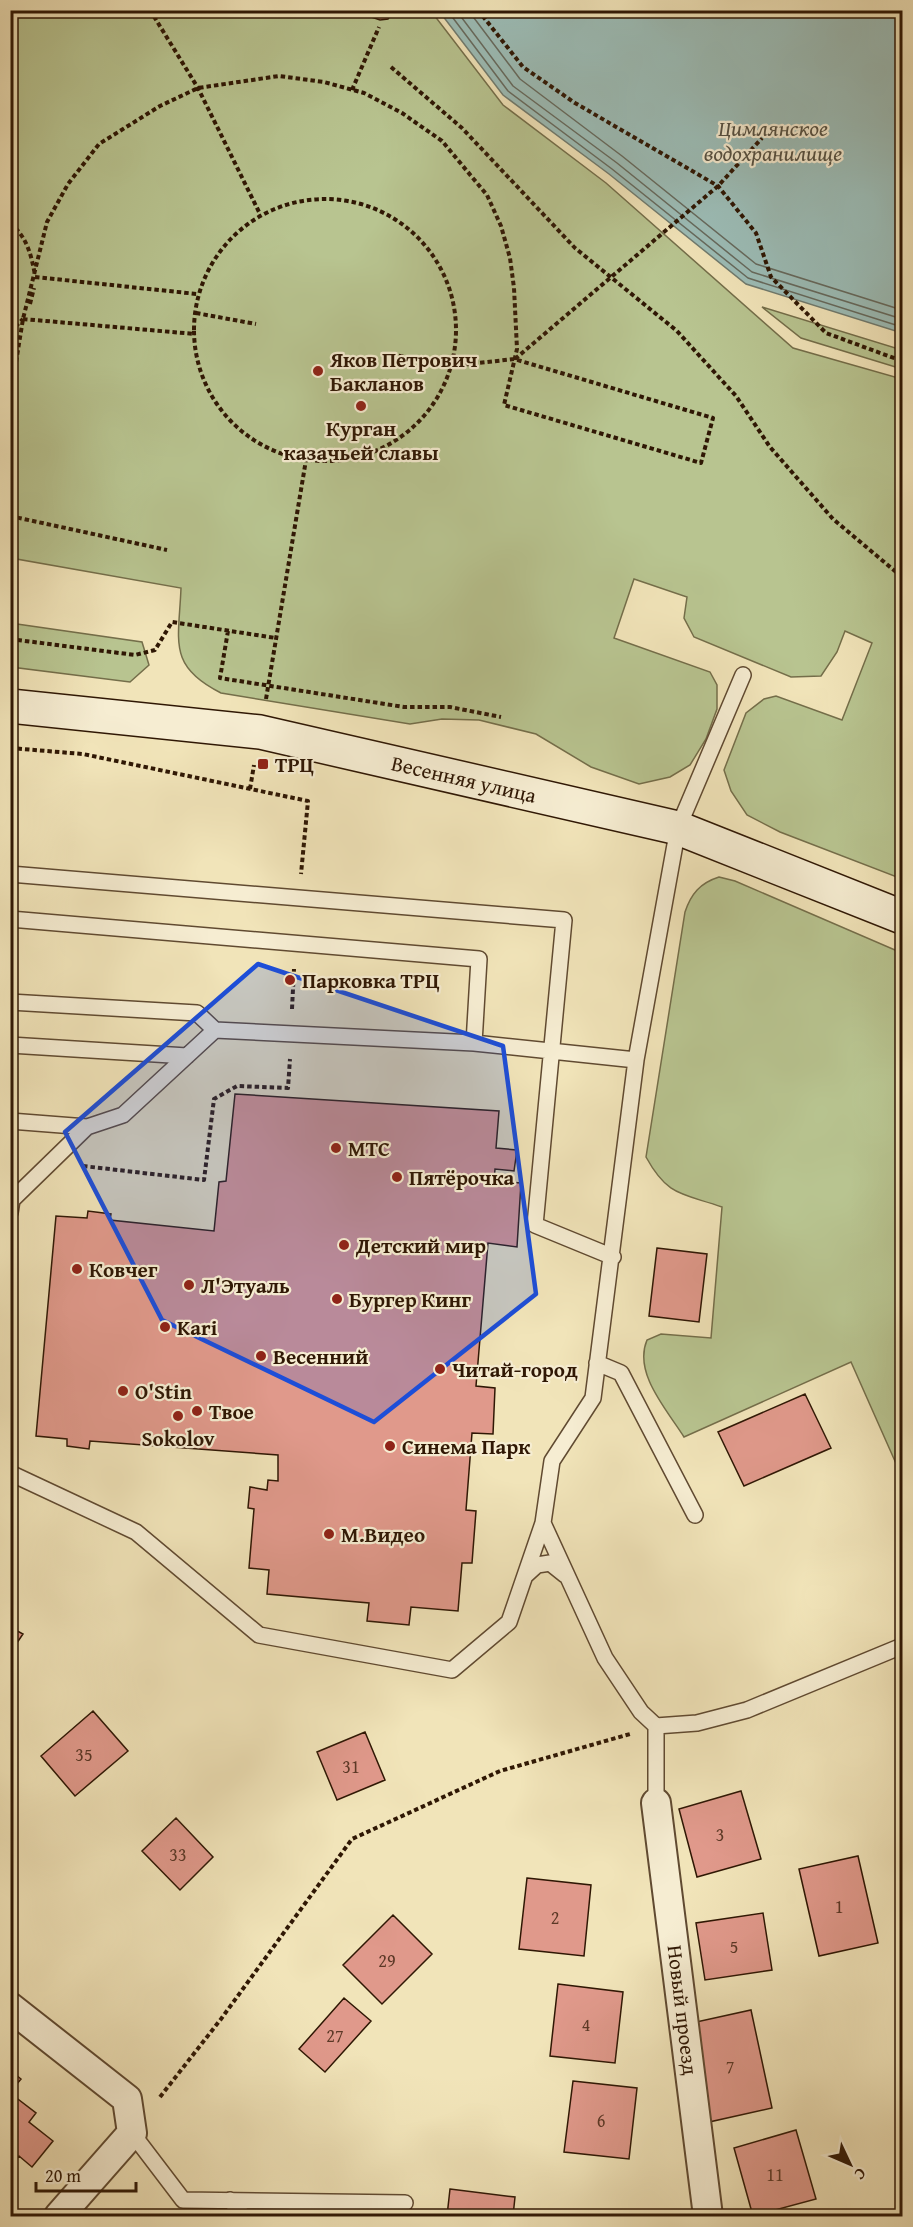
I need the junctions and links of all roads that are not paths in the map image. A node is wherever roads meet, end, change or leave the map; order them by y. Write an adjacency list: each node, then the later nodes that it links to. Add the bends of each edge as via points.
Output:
1 (743, 675): 3 (lane)
2 (10, 706): 3 (street, Весенняя улица, via 260,732)
3 (678, 828): 5 (street, Весенняя улица); 13 (lane)
4 (10, 874): 11 (lane, via 564,920)
5 (903, 917)
6 (10, 919): 9 (lane, via 479,959)
7 (10, 1002): 8 (lane, via 197,1013)
8 (215, 1030): 9 (lane); 12 (lane)
9 (474, 1043): 11 (lane)
10 (10, 1045): 12 (lane)
11 (551, 1052): 13 (lane); 17 (lane, via 535,1225)
12 (187, 1056): 15 (lane, via 123,1115)
13 (636, 1060): 17 (lane)
14 (10, 1121): 15 (lane)
15 (87, 1127): 16 (lane, via 12,1200)
16 (10, 1213)
17 (612, 1257): 18 (lane)
18 (597, 1363): 20 (lane, via 621,1373); 21 (lane, via 593,1398 552,1461)
19 (10, 1473): 22 (lane, via 136,1532 259,1635 452,1670 509,1622)
20 (695, 1515)
21 (543, 1523): 22 (lane); 23 (lane)
22 (525, 1576): 23 (lane, via 537,1565 550,1563)
23 (568, 1577): 25 (lane, via 605,1658 641,1712)
24 (903, 1646): 25 (lane, via 747,1710 697,1724)
25 (656, 1726): 26 (lane)
26 (656, 1803): 33 (street, Новый проезд)
27 (10, 2007): 28 (street, via 127,2099)
28 (132, 2133): 29 (lane, via 183,2200); 31 (street)
29 (230, 2200): 30 (lane); 32 (lane)
30 (405, 2203)
31 (59, 2217)
32 (243, 2217)
33 (708, 2217)

